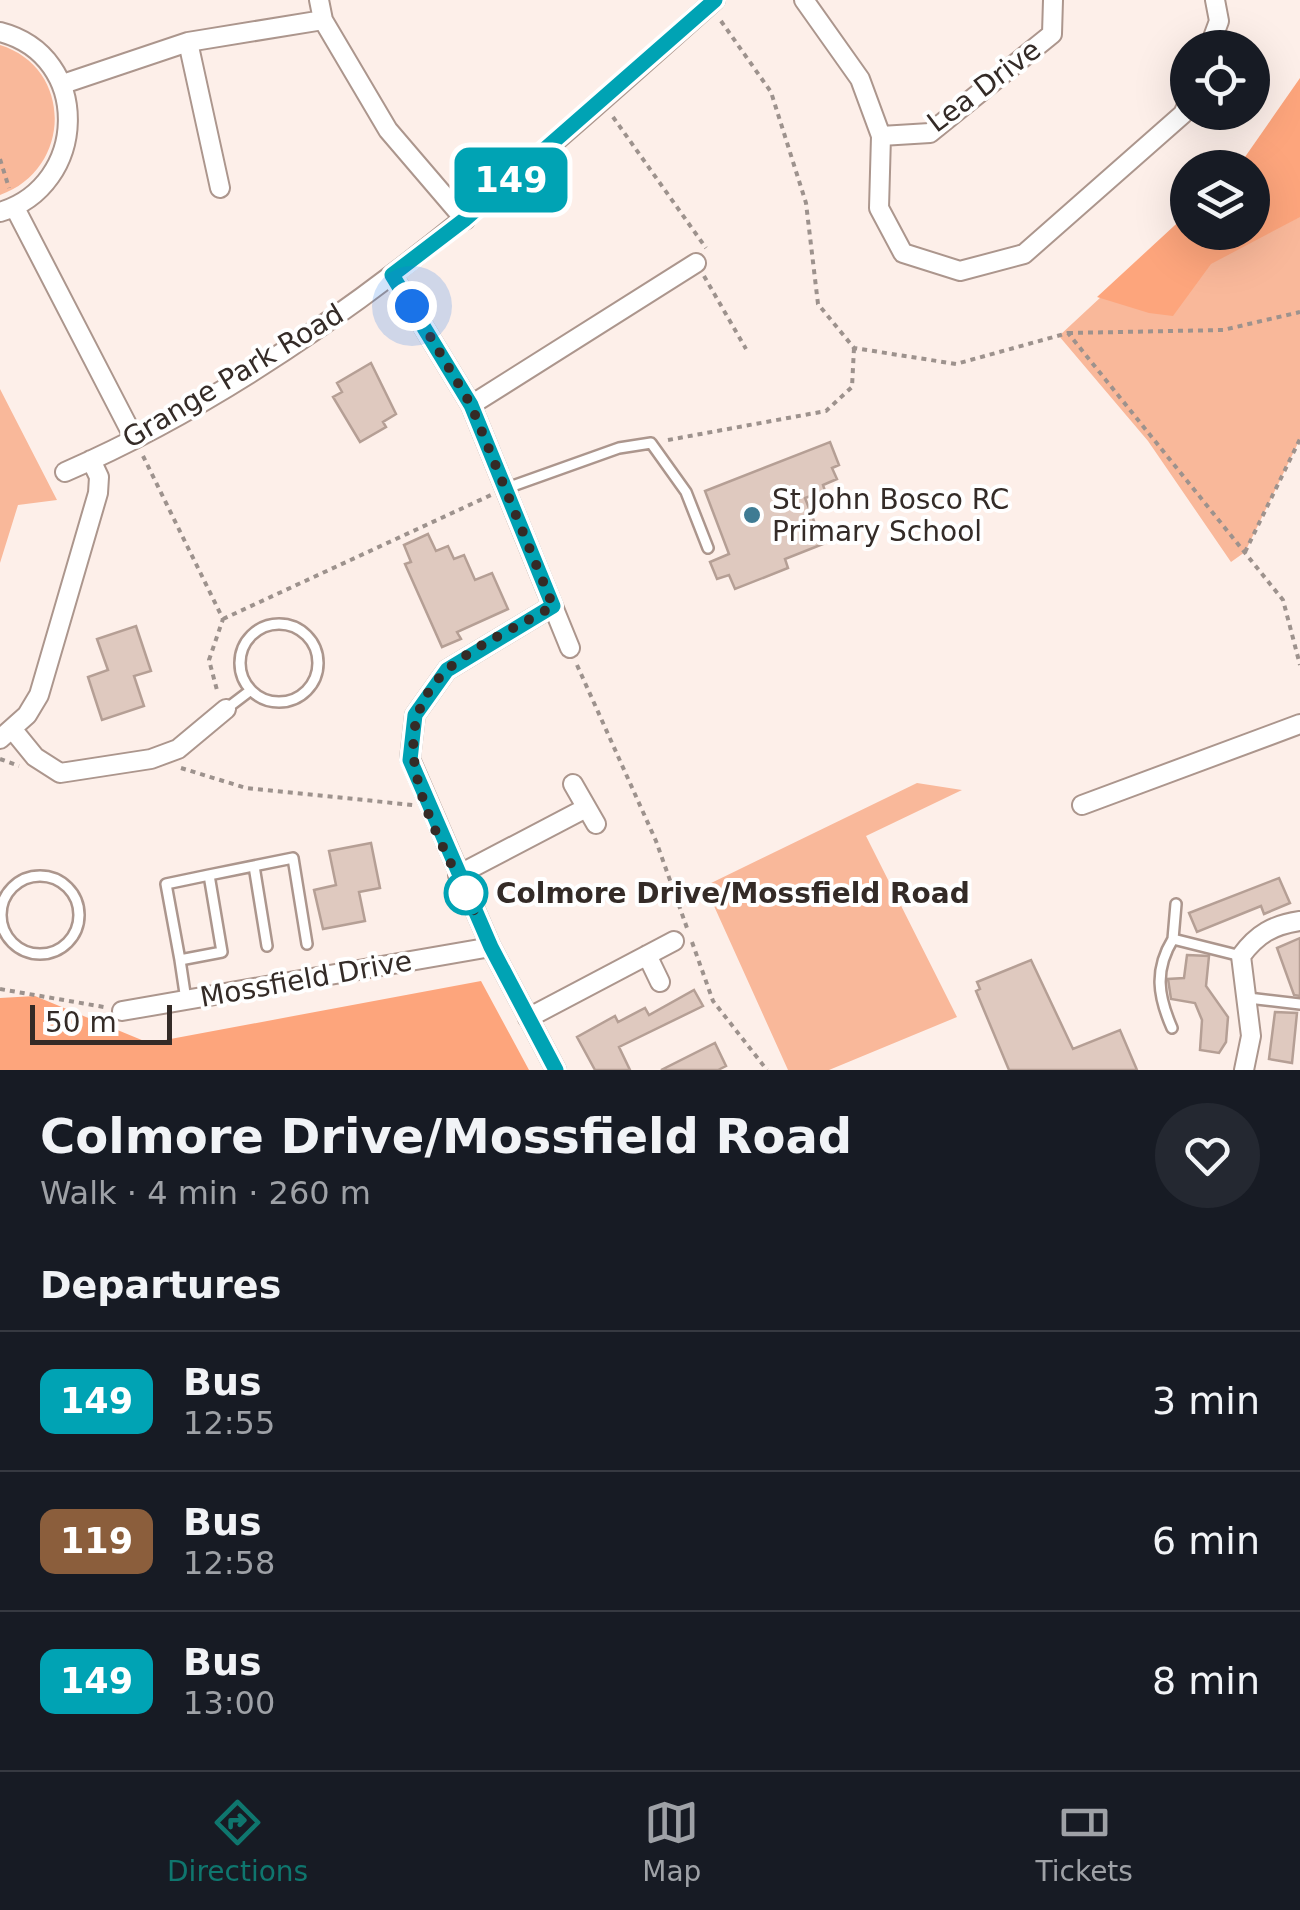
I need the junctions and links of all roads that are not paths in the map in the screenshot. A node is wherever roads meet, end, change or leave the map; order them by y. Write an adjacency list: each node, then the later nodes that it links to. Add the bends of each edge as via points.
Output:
1 (319, 0): 6 (street)
2 (804, 0): 12 (street, via 860,79)
3 (1053, 0): 12 (street, Lea Drive, via 1052,34 930,133)
4 (1216, 0): 7 (street)
5 (712, 2): 15 (street, Grange Park Road)
6 (324, 20): 9 (street); 15 (street, via 388,130)
7 (1216, 30)
8 (0, 32): 10 (street, via 39,52)
9 (188, 42): 10 (street); 13 (street)
10 (62, 84): 14 (street, via 70,114 64,156 46,184)
11 (1170, 125): 12 (street, via 1024,254 960,270 903,253 879,208)
12 (881, 136)
13 (220, 188)
14 (8, 210): 19 (street)
15 (464, 220): 17 (street, Grange Park Road)
16 (696, 263): 18 (street)
17 (392, 275): 18 (street); 19 (street, Grange Park Road, via 268,362)
18 (471, 405): 22 (street)
19 (134, 438): 20 (street, Grange Park Road)
20 (92, 460): 21 (street, Grange Park Road); 29 (street, via 98,493 39,695)
21 (65, 472)
22 (506, 488): 23 (lane, via 650,443 686,492); 24 (street)
23 (708, 548)
24 (553, 606): 25 (street); 34 (street, via 447,670 415,715 410,760)
25 (570, 648)
26 (251, 690): 26 (lane, via 240,667 254,632 280,624 304,632 317,654 308,689 274,702); 27 (lane)
27 (227, 708): 29 (street, via 178,749 151,760 60,772)
28 (1300, 724): 31 (street)
29 (6, 735)
30 (573, 784): 34 (street, via 591,816)
31 (1082, 805)
32 (254, 866): 33 (lane); 40 (lane, via 294,858); 41 (lane)
33 (209, 875): 45 (lane, via 222,952); 45 (lane, via 166,884)
34 (458, 875): 42 (street)
35 (1176, 904): 38 (lane)
36 (1300, 921): 44 (street, via 1254,938)
37 (3, 937): 37 (lane, via 1,910 14,887 37,876 72,893 79,917 61,948 25,951)
38 (1173, 939): 44 (lane); 52 (lane, via 1162,958 1159,997)
39 (674, 940): 43 (street)
40 (307, 944)
41 (268, 946)
42 (491, 947): 48 (street, Mossfield Drive); 51 (street)
43 (647, 955): 46 (street); 51 (street)
44 (1241, 956): 47 (street)
45 (180, 960): 48 (lane)
46 (660, 982)
47 (1248, 998): 49 (lane); 54 (street, via 1251,1036)
48 (186, 1000): 50 (street, Mossfield Drive)
49 (1300, 1004)
50 (122, 1010)
51 (528, 1018): 53 (street)
52 (1172, 1028)
53 (556, 1070)
54 (1244, 1070)

